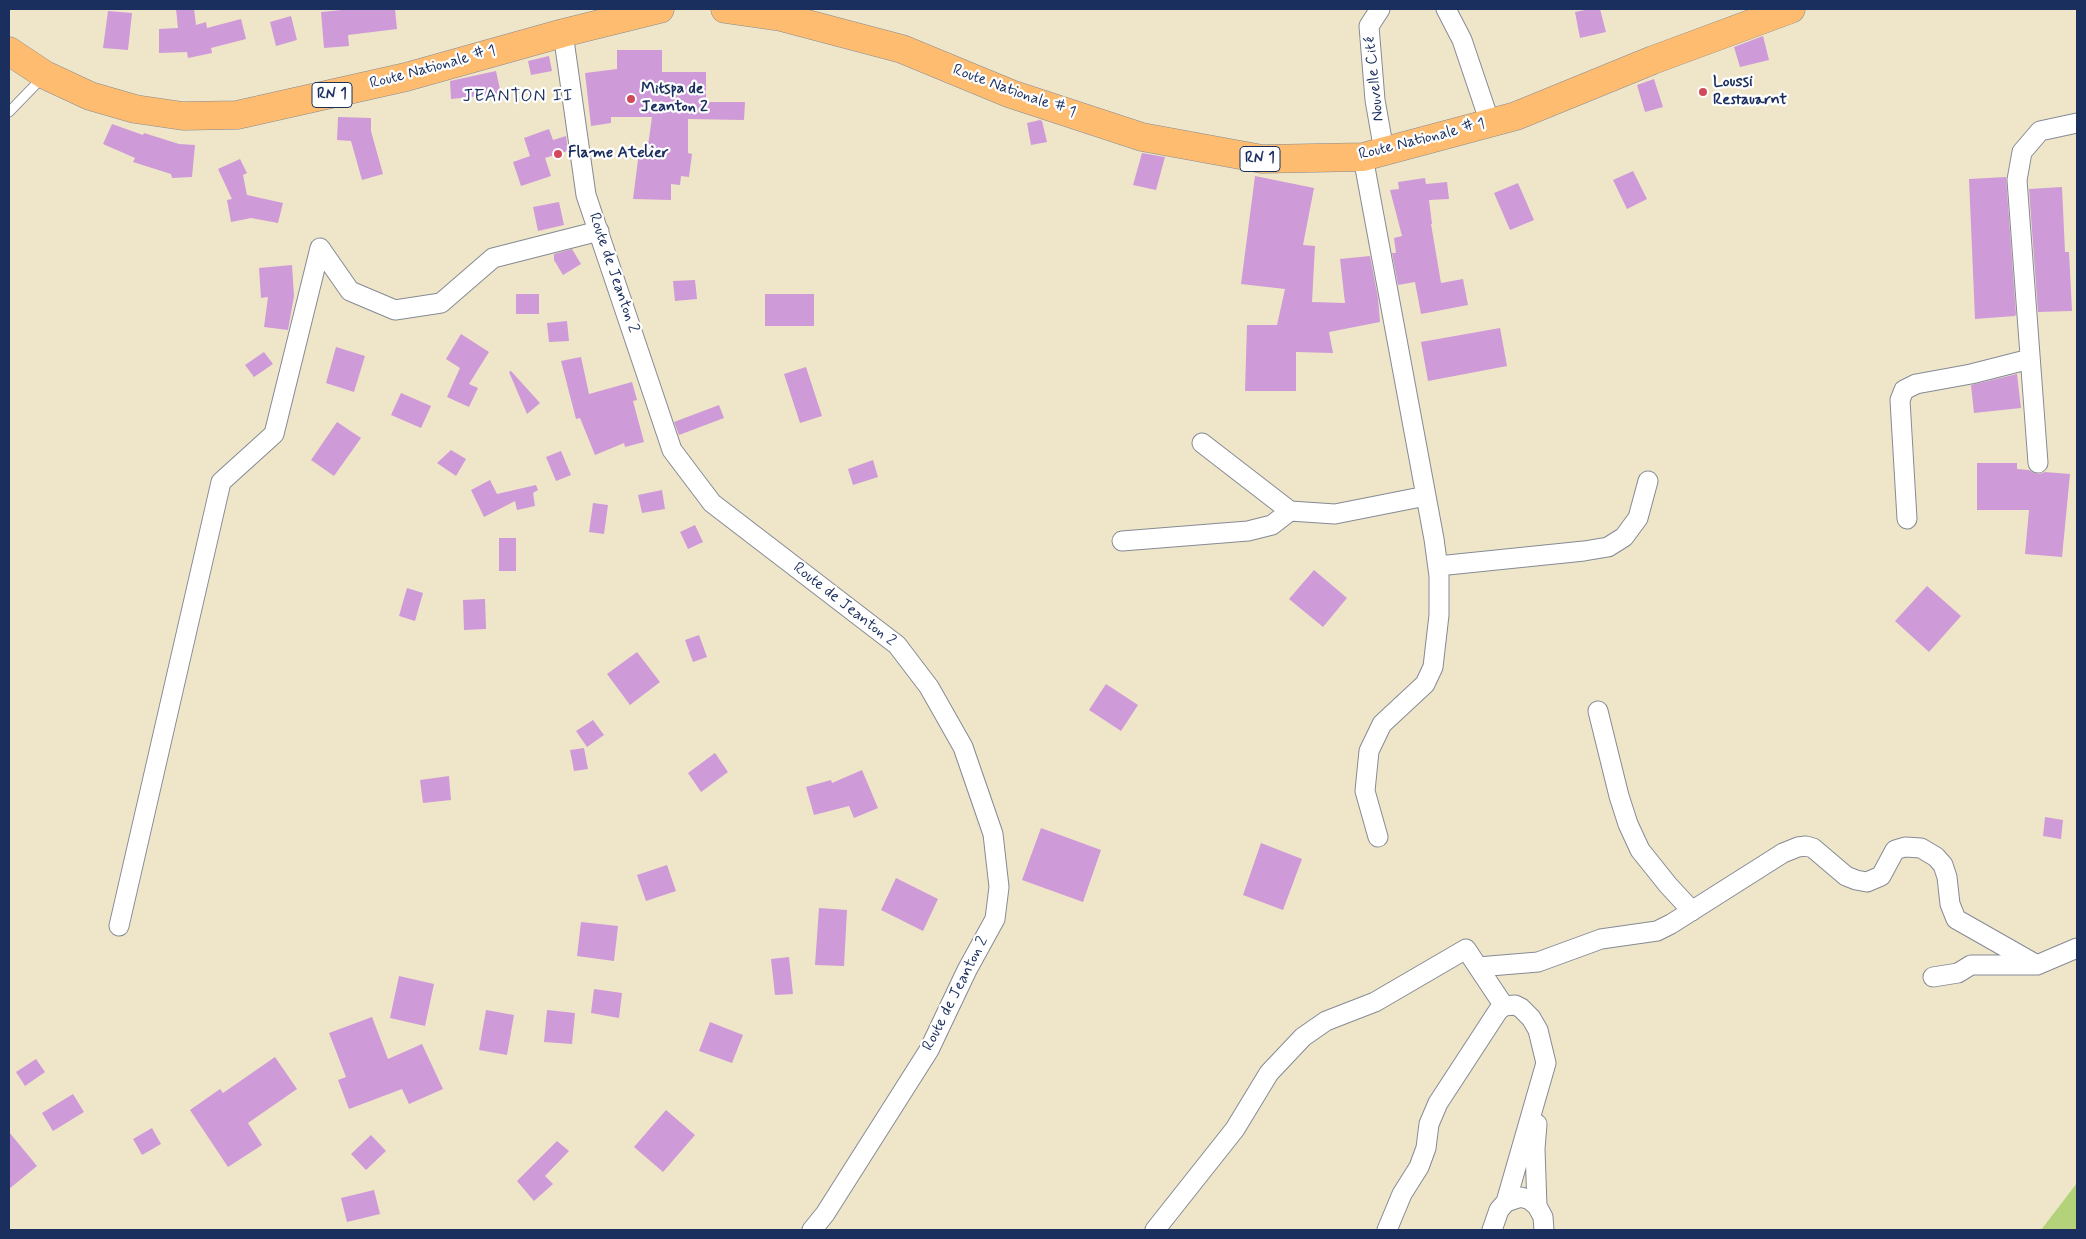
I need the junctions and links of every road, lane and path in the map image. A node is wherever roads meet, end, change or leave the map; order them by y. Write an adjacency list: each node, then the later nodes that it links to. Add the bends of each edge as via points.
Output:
1 (660, 9): 6 (main road, Route Nationale # 1 / RN 1)
2 (725, 9): 12 (main road, Route Nationale # 1 / RN 1, via 780,17 902,49 1011,94 1142,137 1262,159)
3 (1380, 9): 12 (street, Nouvelle Cité, via 1370,26 1375,100)
4 (1446, 9): 10 (street, via 1462,40)
5 (1791, 9): 10 (main road, Route Nationale # 1 / RN 1, via 1653,60 1516,116)
6 (563, 33): 8 (main road, Route Nationale # 1 / RN 1, via 406,77 237,115 183,116 135,109 90,96); 13 (street, Route de Jeanton 2, via 586,195)
7 (9, 51): 8 (main road, Route Nationale # 1 / RN 1)
8 (45, 75): 9 (lane)
9 (9, 112)
10 (1490, 123): 12 (main road, Route Nationale # 1 / RN 1)
11 (2077, 123): 14 (street, via 2040,131 2022,152 2017,180)
12 (1373, 154): 18 (street, Nouvelle Cité)
13 (598, 230): 26 (street, via 493,258 440,303 395,310 350,292 320,248 274,434 221,482); 35 (street, Route de Jeanton 2, via 672,450 712,503 897,645 929,686 962,746 993,834 999,887 995,919 929,1050)
14 (2030, 359): 16 (street); 20 (street, via 1916,384 1904,390 1900,400)
15 (1202, 443): 19 (street)
16 (2038, 463)
17 (1648, 481): 22 (street, via 1638,518 1624,536 1608,547)
18 (1426, 496): 19 (street, via 1335,514); 22 (street, Nouvelle Cité)
19 (1290, 512): 21 (street, via 1272,525 1248,530)
20 (1907, 519)
21 (1122, 541)
22 (1438, 566): 24 (street, Nouvelle Cité, via 1439,615 1433,666 1425,684 1382,724 1369,751 1365,791)
23 (1598, 711): 25 (street, via 1628,824 1640,850)
24 (1378, 837)
25 (1692, 911): 28 (street, via 1783,853 1798,847 1812,848 1846,876 1867,882 1880,876 1895,850 1912,846 1936,857 1943,865 1956,919); 29 (street, via 1657,931 1601,939 1538,962)
26 (119, 926)
27 (2077, 948): 28 (street)
28 (2037, 965): 30 (street, via 1971,964 1958,973)
29 (1478, 967): 31 (street); 36 (street, via 1466,949 1375,1002 1326,1021 1303,1037 1269,1073 1235,1129)
30 (1933, 977)
31 (1504, 1006): 32 (street, via 1521,1008 1538,1030 1546,1063); 37 (street, via 1484,1030 1438,1103 1429,1124 1426,1148 1419,1167 1402,1194)
32 (1542, 1078): 33 (street); 34 (street, via 1535,1149)
33 (1506, 1202): 34 (street, via 1521,1197); 38 (street, via 1499,1210)
34 (1537, 1206): 39 (street)
35 (812, 1230)
36 (1155, 1230)
37 (1387, 1230)
38 (1492, 1230)
39 (1544, 1230)

